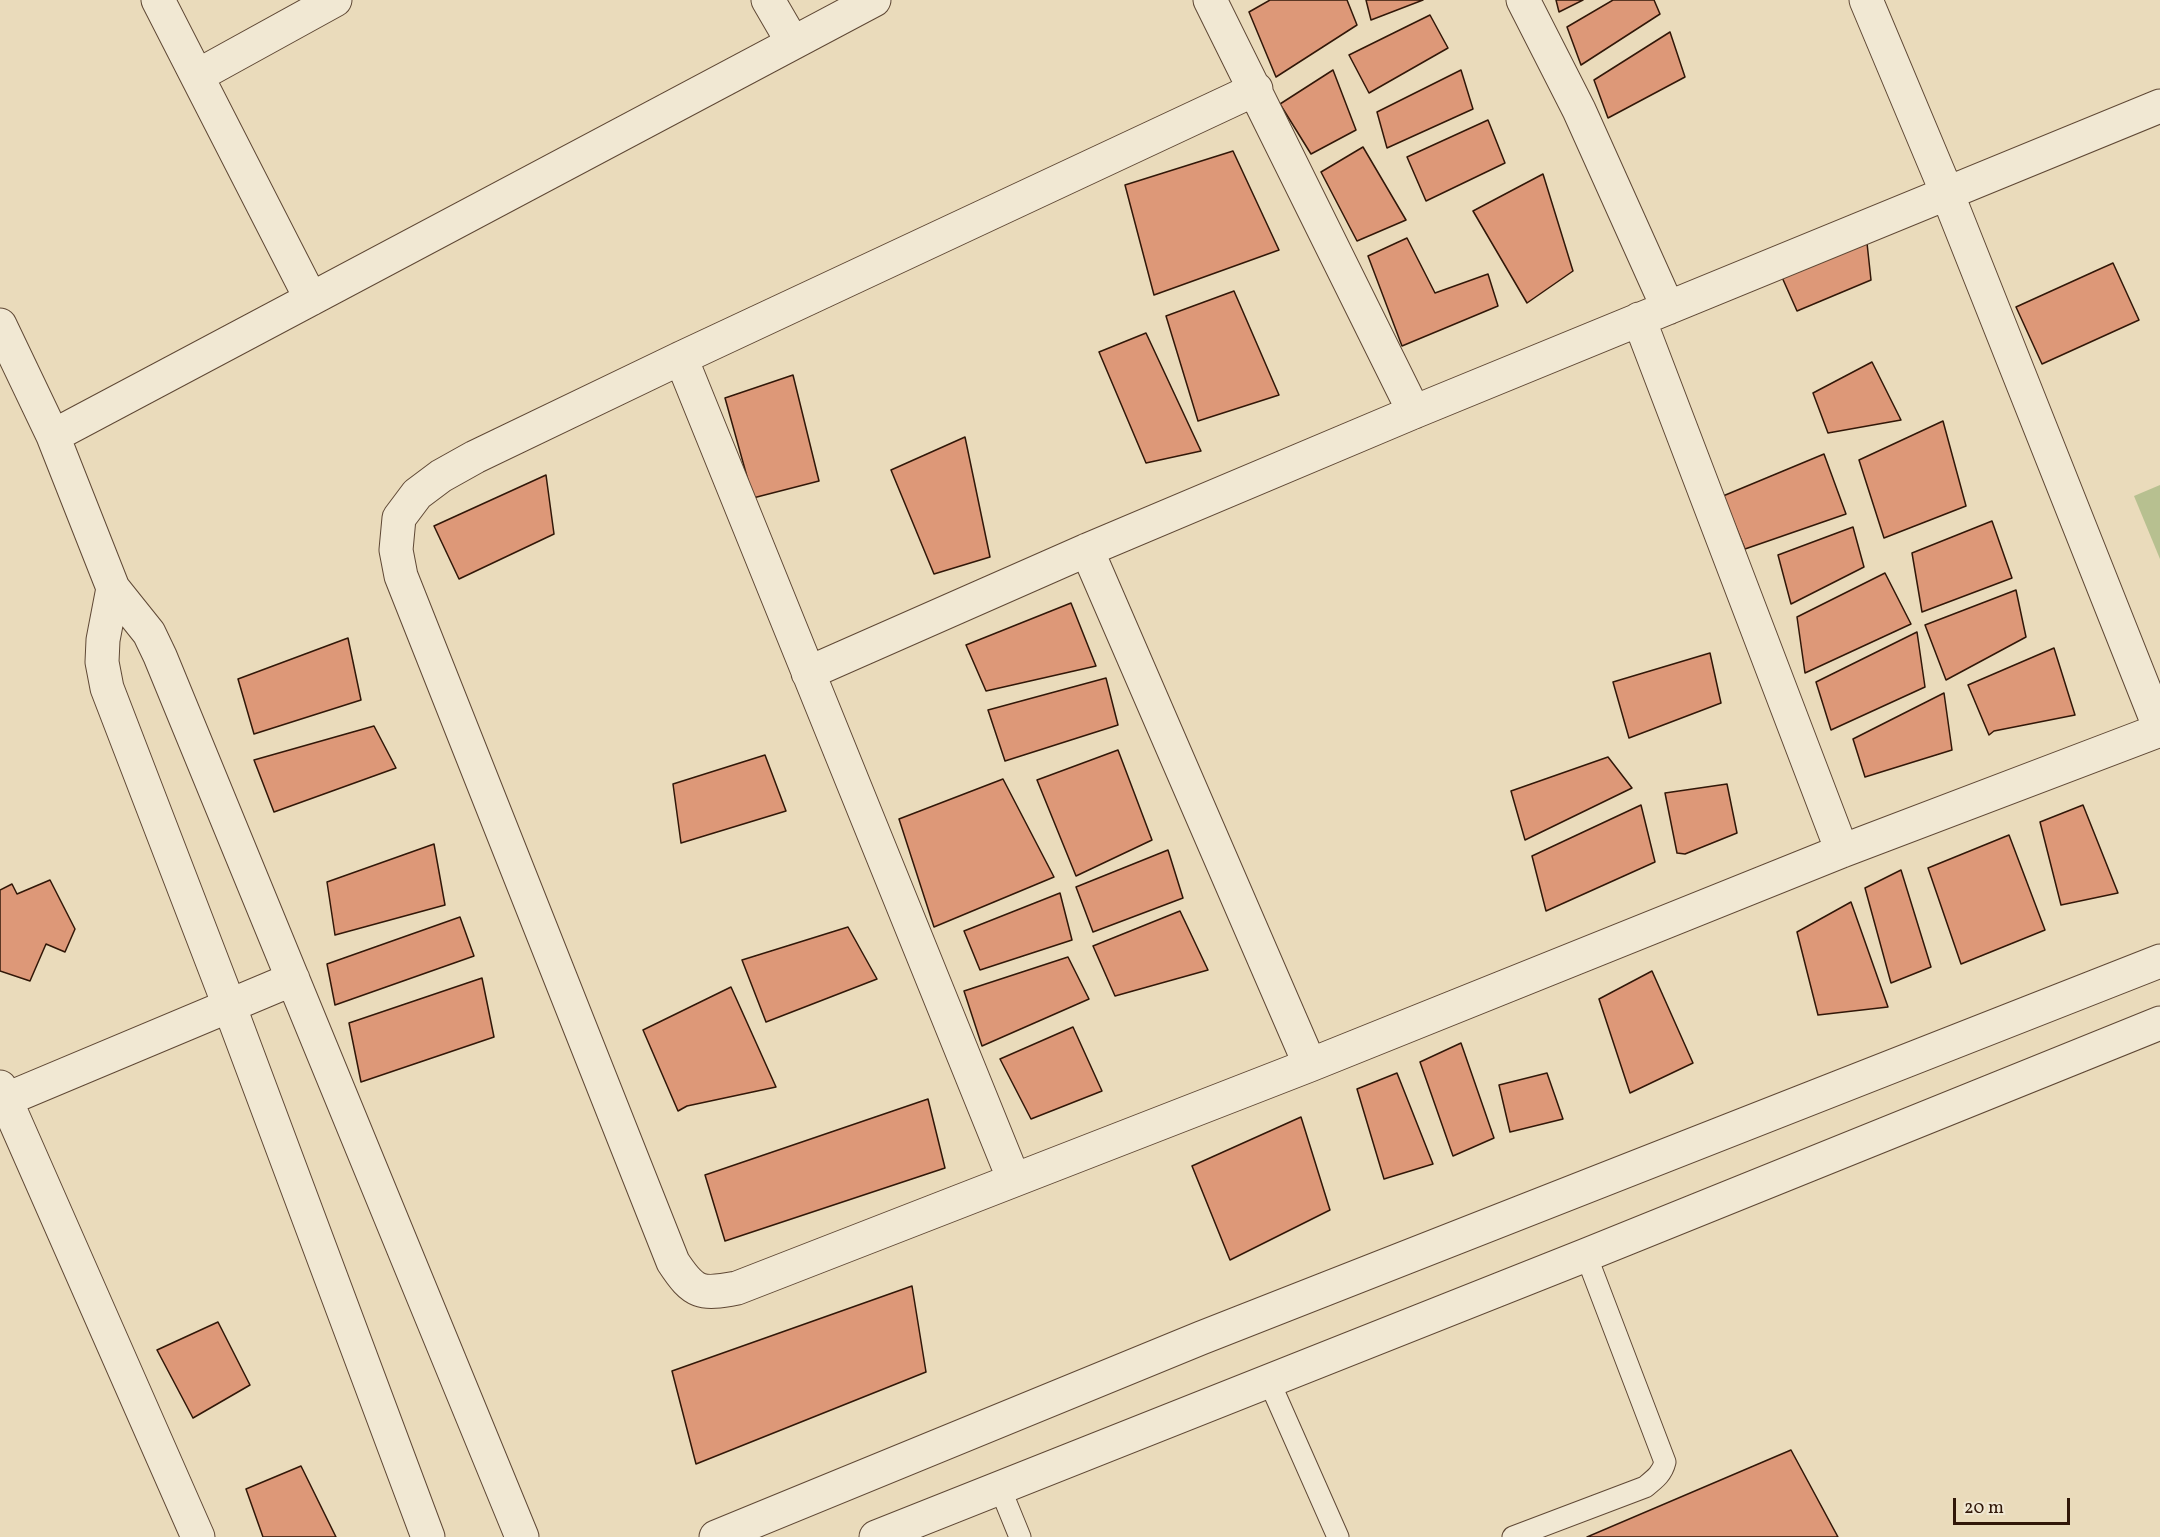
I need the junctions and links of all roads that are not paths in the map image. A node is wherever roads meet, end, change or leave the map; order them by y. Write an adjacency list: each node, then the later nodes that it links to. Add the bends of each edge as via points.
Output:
1 (158, 0): 9 (street)
2 (335, 0): 9 (street)
3 (768, 0): 8 (street)
4 (874, 0): 8 (street)
5 (1210, 0): 10 (street)
6 (1523, 0): 14 (street, via 1579,110)
7 (1866, 0): 12 (street)
8 (793, 43): 13 (street)
9 (197, 76): 13 (street)
10 (1256, 89): 16 (street); 17 (street)
11 (2160, 106): 12 (street)
12 (1947, 193): 14 (street); 22 (street)
13 (311, 299): 18 (street)
14 (1653, 313): 17 (street); 23 (street)
15 (0, 325): 18 (street)
16 (681, 358): 21 (street); 30 (street, via 441,476 417,494 399,518 396,550 401,576 673,1262 686,1282 697,1290 737,1288)
17 (1414, 412): 19 (street)
18 (53, 436): 20 (street)
19 (1088, 550): 21 (street); 28 (street)
20 (113, 588): 25 (street, via 149,633 160,656); 26 (street, via 103,640 107,688)
21 (808, 673): 30 (street)
22 (2160, 729): 23 (street)
23 (1842, 851): 28 (street)
24 (2160, 961): 37 (street, via 1202,1338)
25 (293, 979): 26 (street); 36 (street)
26 (229, 1005): 29 (street); 35 (street)
27 (2160, 1023): 31 (street)
28 (1310, 1065): 30 (street)
29 (2, 1096): 34 (street)
30 (1014, 1180)
31 (1586, 1255): 32 (street); 41 (lane, via 1665,1462 1663,1470 1645,1487)
32 (1269, 1381): 33 (street); 40 (lane)
33 (1000, 1488): 38 (street); 39 (lane)
34 (198, 1537)
35 (428, 1537)
36 (522, 1537)
37 (716, 1537)
38 (876, 1537)
39 (1020, 1537)
40 (1338, 1537)
41 (1513, 1537)

